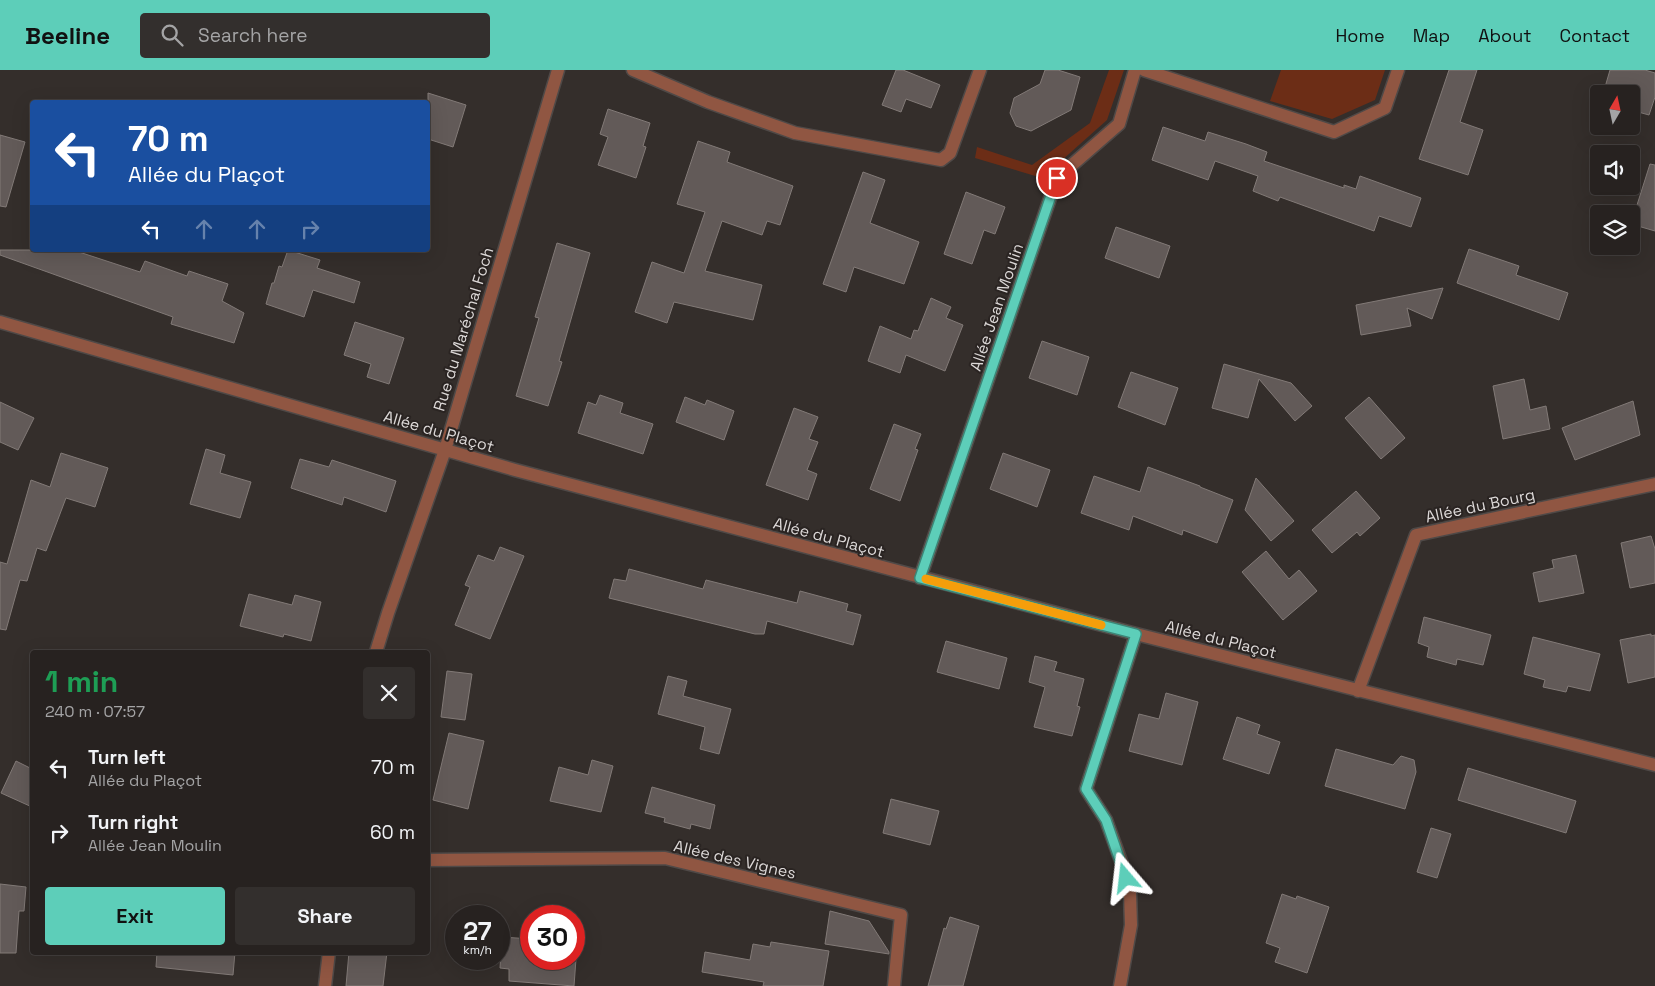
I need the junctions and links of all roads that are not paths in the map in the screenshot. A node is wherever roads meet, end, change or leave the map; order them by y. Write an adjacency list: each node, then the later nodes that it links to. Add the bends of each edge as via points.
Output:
1 (558, 70): 8 (street, Rue du Maréchal Foch)
2 (633, 70): 3 (street, via 708,102 795,133 941,160 950,153)
3 (980, 70)
4 (1135, 70): 10 (street, Allée Jean Moulin, via 1119,124 1057,178)
5 (1144, 70): 6 (street, via 1334,132 1385,108)
6 (1398, 70)
7 (0, 322): 8 (street, Allée du Plaçot)
8 (445, 450): 10 (street, Allée du Plaçot); 12 (street, Rue du Maréchal Foch)
9 (1655, 484): 13 (street, Allée du Bourg, via 1416,535)
10 (920, 578): 11 (street, Allée du Plaçot)
11 (1136, 634): 13 (street, Allée du Plaçot); 19 (street, via 1086,789 1106,820 1130,893 1131,925)
12 (377, 650)
13 (1358, 691): 14 (street, Allée du Plaçot)
14 (1655, 765)
15 (430, 860): 18 (street, Allée des Vignes, via 665,858 901,916)
16 (329, 955): 17 (street)
17 (325, 986)
18 (894, 986)
19 (1120, 986)

